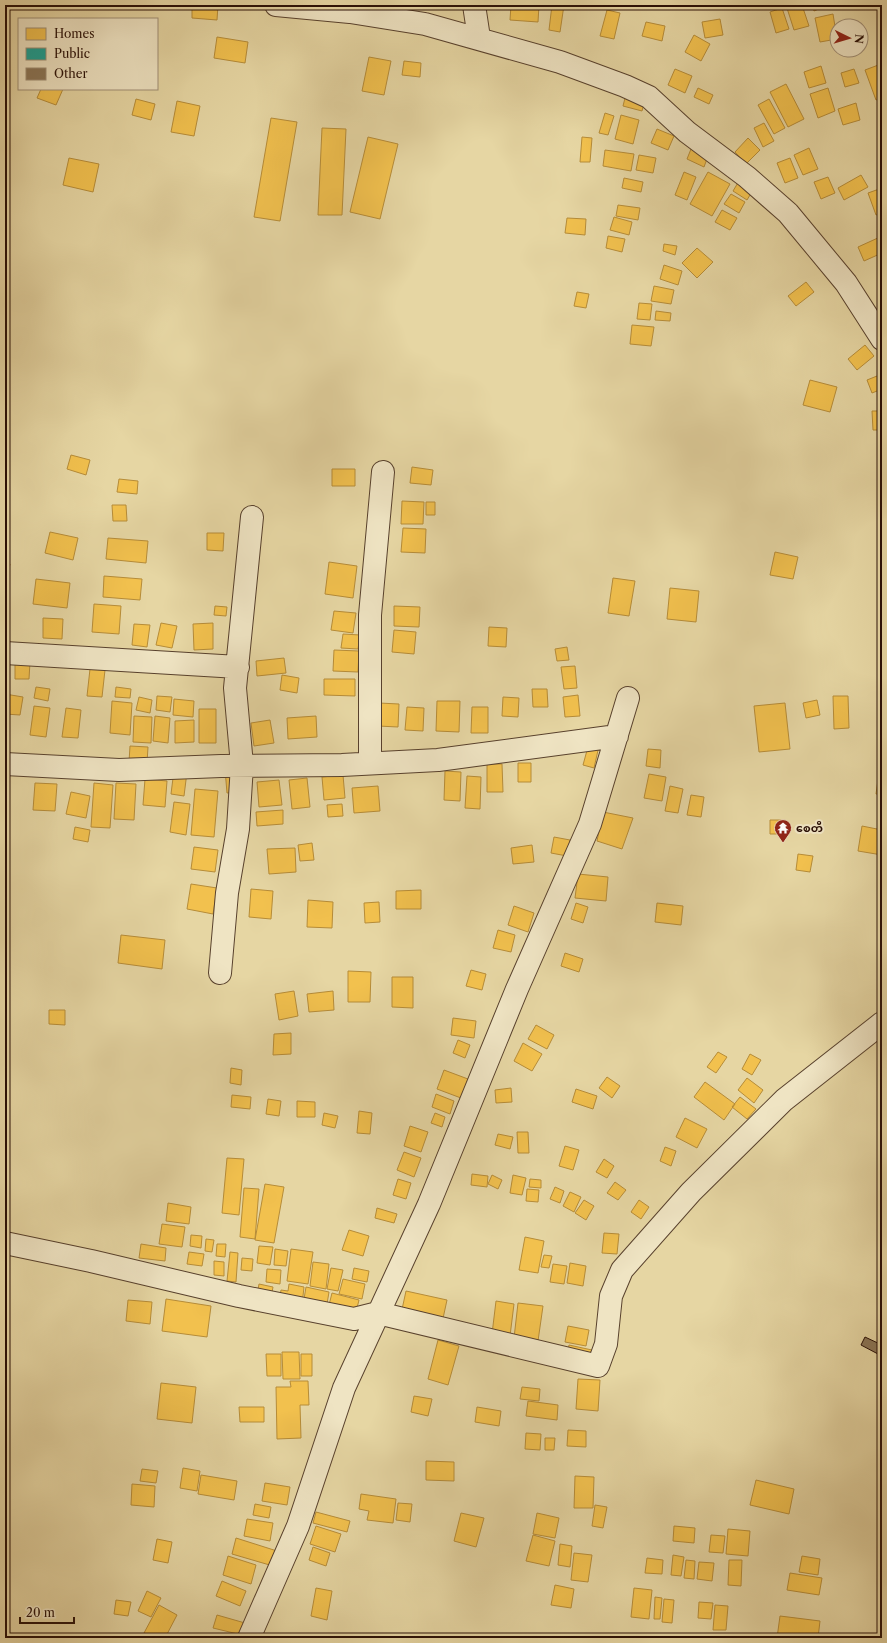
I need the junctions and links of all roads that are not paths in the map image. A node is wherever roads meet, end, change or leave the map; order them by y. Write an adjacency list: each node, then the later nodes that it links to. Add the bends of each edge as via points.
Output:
1 (276, 5): 3 (street, via 350,12 425,24)
2 (474, 5): 3 (street)
3 (479, 38): 4 (street, via 560,62 649,97 687,132 747,177 788,214 846,283)
4 (882, 338)
5 (383, 472): 12 (street, via 370,615)
6 (252, 518): 8 (street)
7 (5, 652): 8 (street)
8 (238, 667): 13 (street, via 235,688)
9 (628, 698): 10 (street)
10 (617, 736): 12 (street, via 438,760); 17 (street, via 590,824 516,989 429,1204)
11 (5, 764): 13 (street, via 120,770)
12 (370, 764): 13 (street)
13 (242, 766): 14 (street, via 238,829 227,893)
14 (220, 973)
15 (882, 1022): 17 (street, via 784,1100 691,1192 622,1270 611,1296 606,1344 598,1366)
16 (5, 1244): 17 (street, via 354,1319)
17 (378, 1313): 18 (street, via 344,1388 298,1526)
18 (249, 1638)

